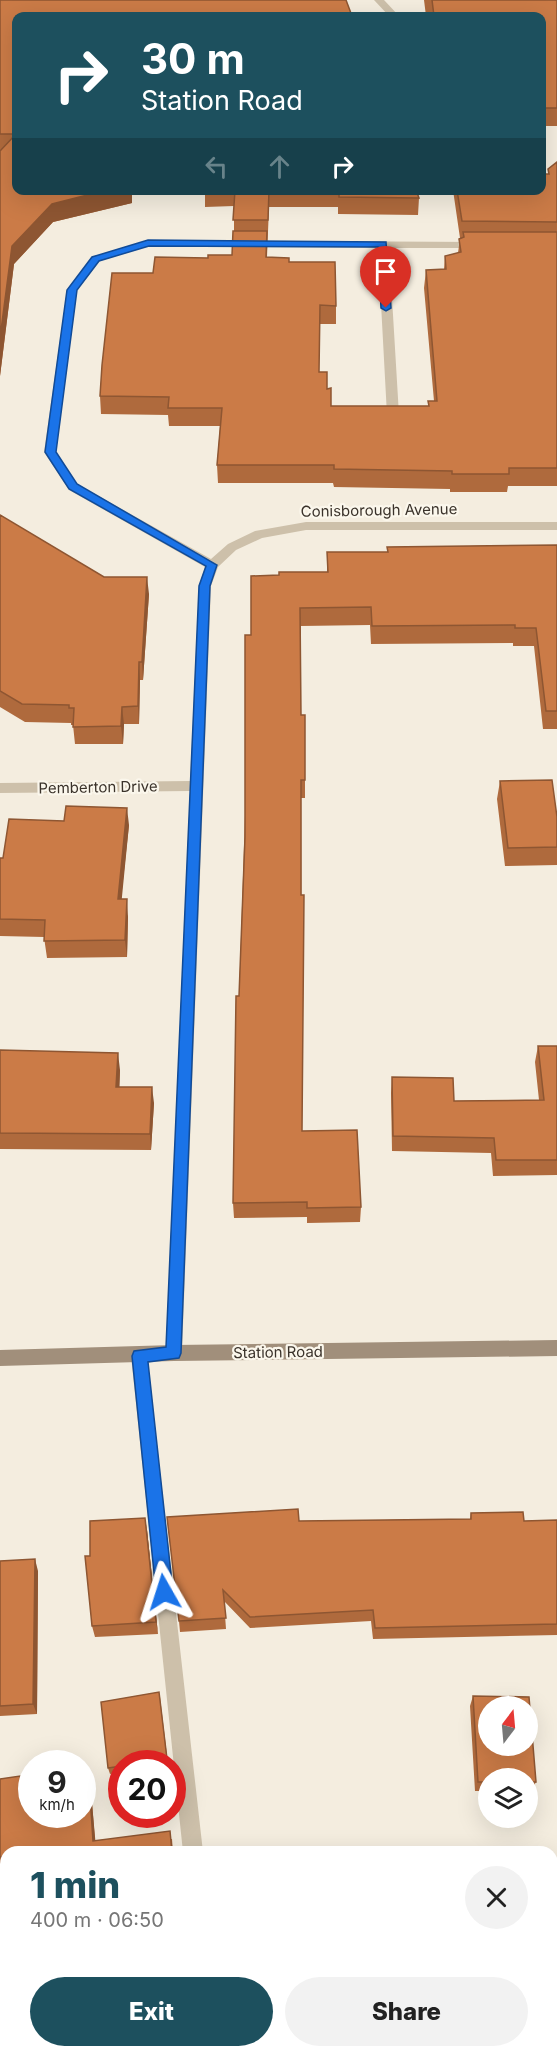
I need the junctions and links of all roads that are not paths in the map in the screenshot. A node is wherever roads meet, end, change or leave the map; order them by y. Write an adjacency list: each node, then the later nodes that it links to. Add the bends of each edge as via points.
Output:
1 (379, 0): 2 (street)
2 (390, 12)
3 (383, 244): 4 (street); 5 (street); 7 (street, via 148,243 96,259 72,290 50,452 73,487)
4 (487, 245)
5 (393, 415)
6 (557, 526): 7 (street, Conisborough Avenue, via 306,526 259,534 232,547)
7 (212, 565): 8 (street, via 205,586)
8 (197, 786): 9 (street, Pemberton Drive); 11 (street)
9 (0, 788)
10 (557, 1348): 11 (main road, Station Road)
11 (174, 1353): 12 (main road, Station Road)
12 (139, 1356): 13 (main road, Station Road); 14 (street)
13 (0, 1359)
14 (192, 1846)

